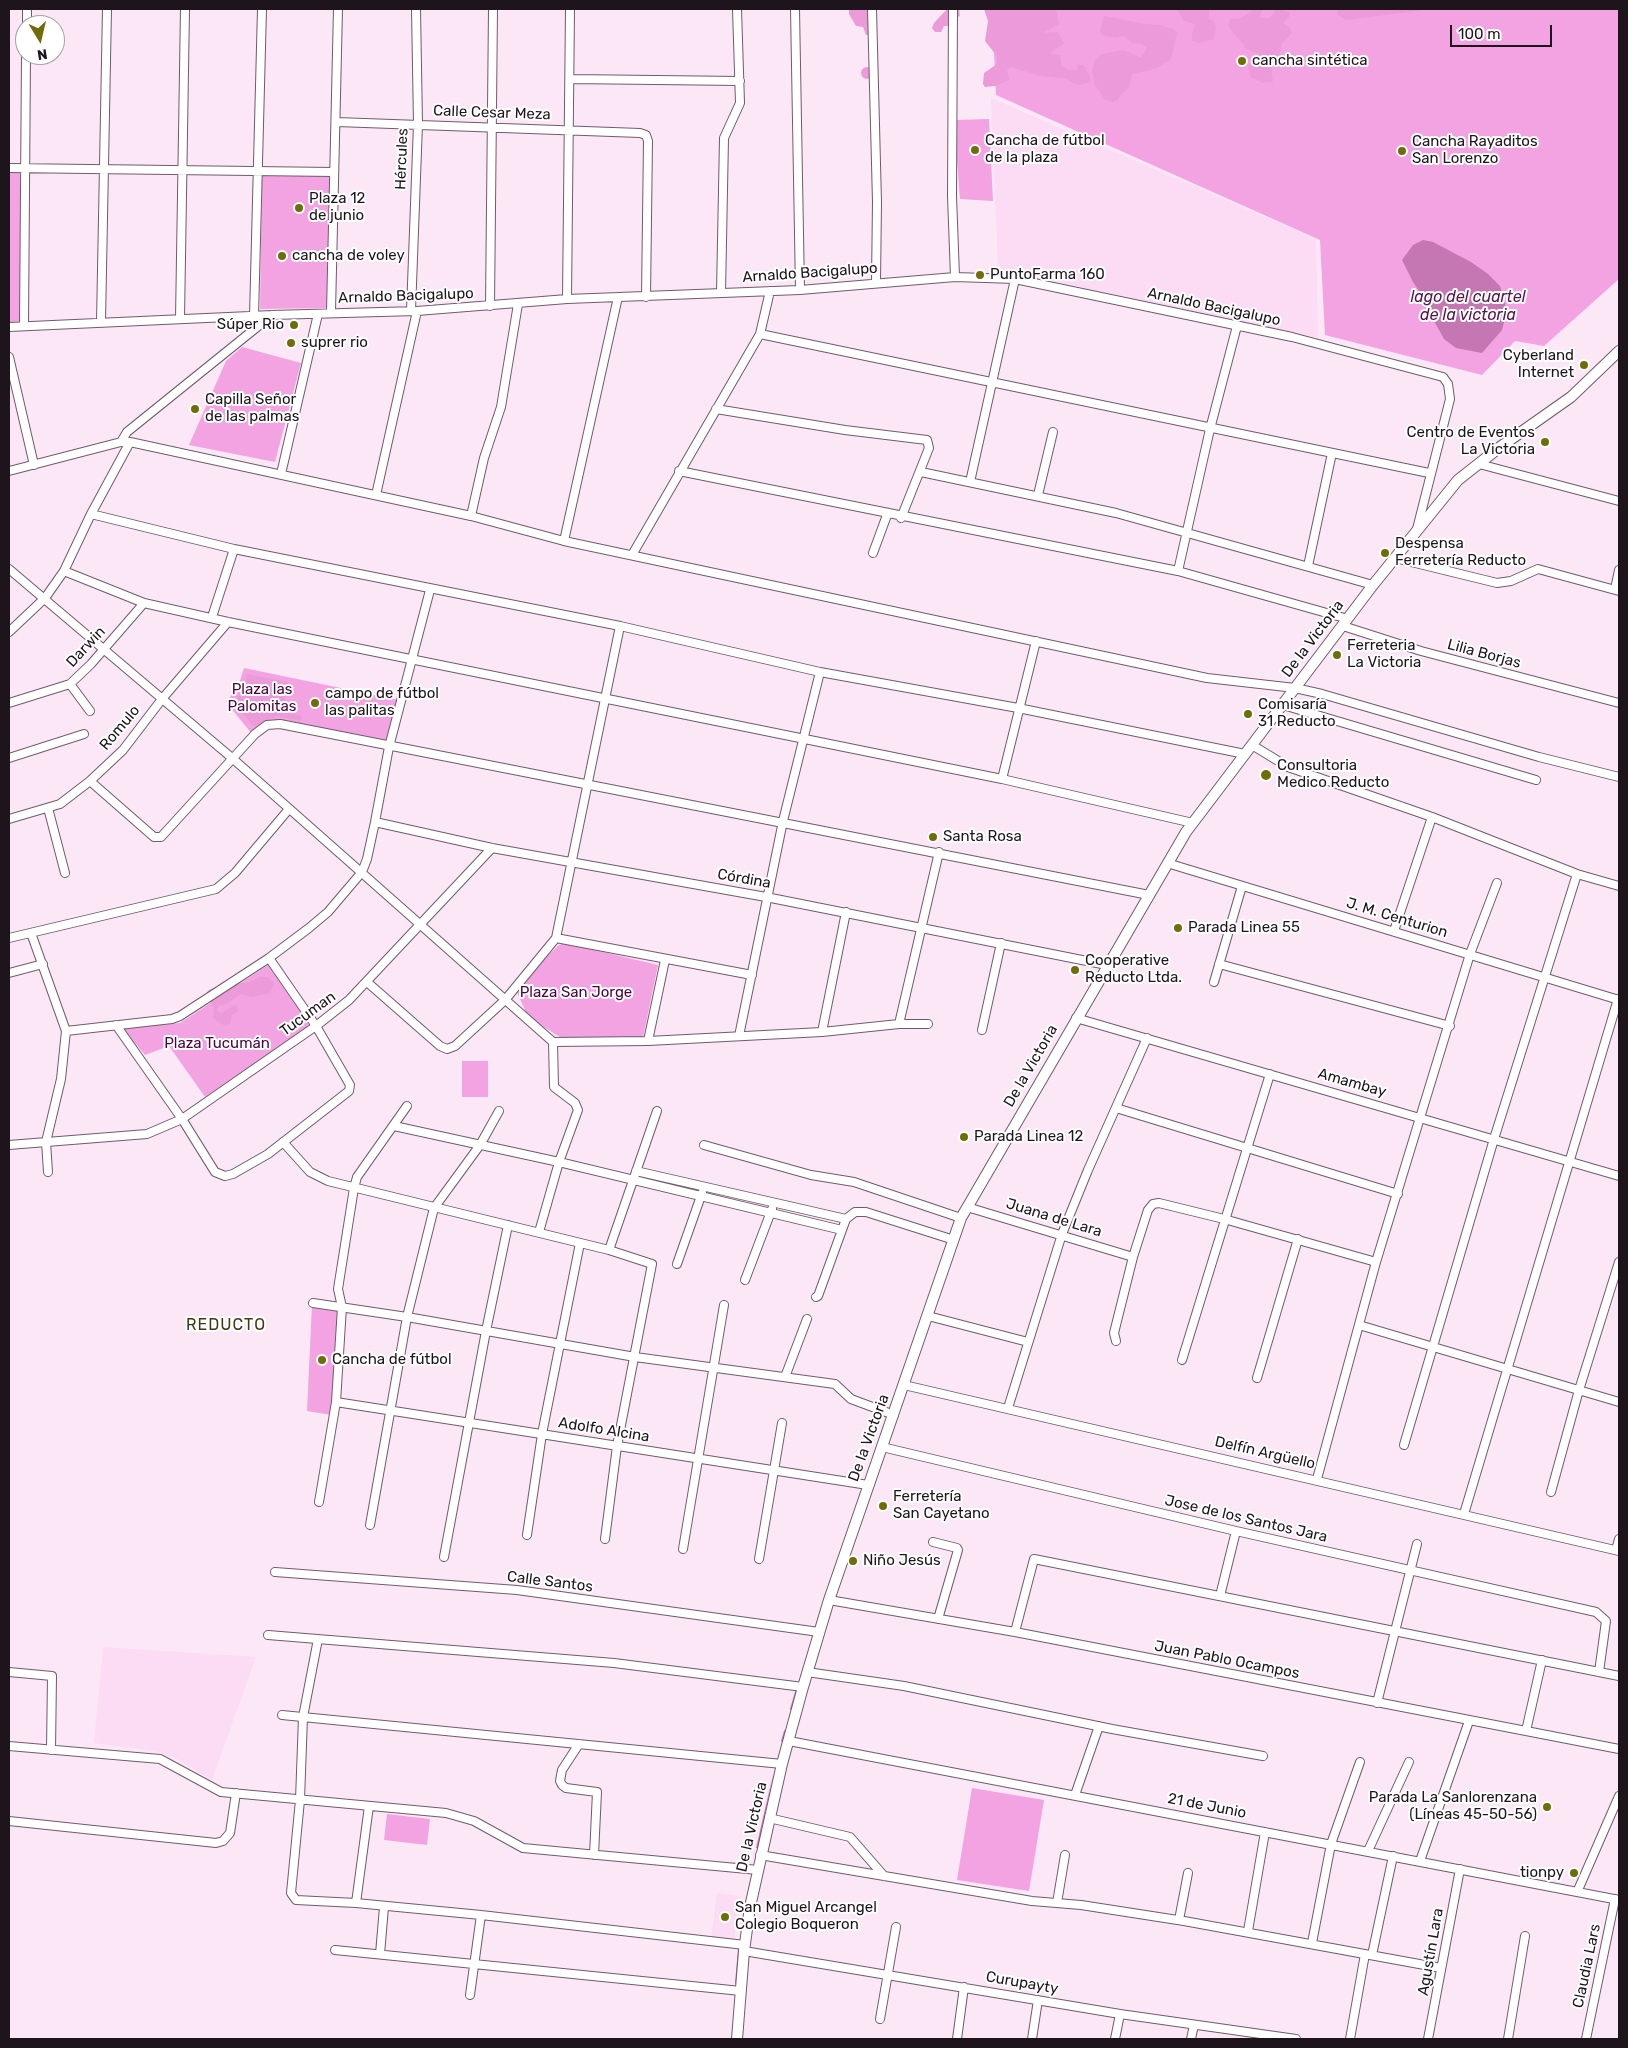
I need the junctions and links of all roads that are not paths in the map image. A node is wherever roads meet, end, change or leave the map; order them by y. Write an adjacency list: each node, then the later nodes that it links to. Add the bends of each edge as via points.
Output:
1 (107, 9): 21 (street)
2 (185, 9): 22 (street)
3 (262, 9): 23 (street)
4 (338, 9): 15 (street)
5 (416, 9): 16 (street, Hércules)
6 (493, 9): 17 (street)
7 (570, 9): 13 (street)
8 (737, 9): 14 (street)
9 (795, 9): 28 (street)
10 (872, 9): 27 (street)
11 (953, 9): 25 (street, via 952,196)
12 (26, 65): 20 (street)
13 (570, 79): 14 (street); 18 (street)
14 (740, 80): 30 (street, via 740,103 724,138)
15 (337, 122): 16 (street, Calle Cesar Meza); 24 (street)
16 (418, 124): 17 (street, Calle Cesar Meza); 36 (street, Hércules)
17 (492, 127): 18 (street, Calle Cesar Meza); 35 (street)
18 (569, 130): 31 (street, Calle Cesar Meza, via 640,133 646,136); 33 (street)
19 (9, 168): 20 (street)
20 (25, 168): 21 (street); 43 (street)
21 (103, 168): 22 (street); 42 (street)
22 (182, 170): 23 (street); 41 (street)
23 (256, 170): 24 (street); 40 (street)
24 (334, 172): 37 (street)
25 (956, 277): 26 (street, Arnaldo Bacigalupo); 27 (street, Arnaldo Bacigalupo)
26 (1015, 279): 44 (street, Arnaldo Bacigalupo); 49 (street)
27 (876, 282): 28 (street, Arnaldo Bacigalupo)
28 (800, 290): 29 (street, Arnaldo Bacigalupo)
29 (770, 291): 30 (street, Arnaldo Bacigalupo); 46 (street)
30 (721, 293): 31 (street, Arnaldo Bacigalupo)
31 (646, 296): 32 (street, Arnaldo Bacigalupo)
32 (618, 297): 33 (street, Arnaldo Bacigalupo); 73 (street)
33 (567, 299): 34 (street, Arnaldo Bacigalupo)
34 (518, 304): 35 (street, Arnaldo Bacigalupo); 70 (street, via 501,407 484,458)
35 (490, 306): 36 (street, Arnaldo Bacigalupo)
36 (414, 311): 37 (street, Arnaldo Bacigalupo); 64 (street, Hércules)
37 (331, 312): 39 (street, Arnaldo Bacigalupo)
38 (272, 314): 39 (street, Arnaldo Bacigalupo); 40 (street, Arnaldo Bacigalupo); 53 (street, via 127,432)
39 (318, 314): 62 (street)
40 (254, 316): 41 (street, Arnaldo Bacigalupo)
41 (180, 319): 42 (street, Arnaldo Bacigalupo)
42 (101, 322): 43 (street, Arnaldo Bacigalupo)
43 (24, 326): 45 (street, Arnaldo Bacigalupo)
44 (1237, 326): 51 (street); 61 (street, Arnaldo Bacigalupo, via 1292,337 1443,377 1448,384 1450,398)
45 (9, 327)
46 (760, 334): 49 (street); 50 (street)
47 (1619, 351): 56 (main road, De la Victoria, via 1571,397)
48 (9, 357): 57 (street)
49 (991, 383): 51 (street); 63 (street)
50 (716, 409): 59 (street); 60 (street, via 846,430 922,438 929,444)
51 (1210, 429): 55 (street); 72 (street)
52 (1053, 432): 65 (street)
53 (121, 442): 54 (street); 57 (street)
54 (130, 442): 62 (street); 68 (street)
55 (1332, 453): 61 (street); 78 (street)
56 (1479, 464): 66 (street); 67 (main road, De la Victoria)
57 (34, 465): 58 (street)
58 (9, 472)
59 (679, 472): 69 (street, Lilia Borjas); 76 (street)
60 (921, 472): 63 (street); 71 (street)
61 (1430, 473): 67 (street, Arnaldo Bacigalupo)
62 (281, 474): 64 (street)
63 (970, 482): 65 (street)
64 (376, 495): 70 (street)
65 (1038, 495): 72 (street)
66 (1619, 501)
67 (1427, 510): 77 (main road, De la Victoria, via 1417,530)
68 (91, 514): 74 (street); 81 (street)
69 (887, 515): 71 (street, Lilia Borjas); 75 (street)
70 (471, 516): 73 (street)
71 (901, 518): 82 (street, Lilia Borjas)
72 (1185, 533): 78 (street); 82 (street)
73 (564, 540): 76 (street)
74 (234, 549): 84 (street); 88 (street)
75 (873, 552)
76 (632, 555): 93 (street)
77 (1395, 558): 83 (main road, De la Victoria); 85 (street, via 1497,583 1511,581 1538,569)
78 (1308, 566): 83 (street)
79 (9, 569): 86 (street)
80 (1619, 570): 85 (street)
81 (64, 571): 86 (street); 87 (street)
82 (1178, 571): 90 (street, Lilia Borjas)
83 (1373, 585): 90 (main road, De la Victoria)
84 (430, 590): 91 (street); 95 (street)
85 (1617, 590)
86 (45, 598): 92 (street); 94 (street)
87 (144, 603): 88 (street); 94 (street, Darwin)
88 (212, 617): 89 (street)
89 (228, 622): 95 (street); 99 (street, Romulo)
90 (1346, 622): 98 (main road, De la Victoria); 102 (street, Lilia Borjas, via 1430,654)
91 (620, 626): 96 (street); 100 (street)
92 (9, 632)
93 (1036, 641): 98 (street, via 1207,678); 104 (street)
94 (103, 650): 97 (street, Darwin); 99 (street)
95 (413, 660): 100 (street); 109 (street)
96 (820, 672): 104 (street); 107 (street)
97 (70, 684): 101 (street, Darwin); 105 (street)
98 (1295, 688): 103 (main road, De la Victoria); 113 (street)
99 (162, 699): 112 (street); 116 (street, Romulo, via 123,750)
100 (605, 699): 107 (street); 117 (street)
101 (9, 703)
102 (1619, 703)
103 (1282, 705): 108 (main road, De la Victoria); 115 (street)
104 (1018, 708): 110 (street); 114 (street)
105 (90, 711)
106 (84, 734): 111 (street)
107 (804, 740): 114 (street); 122 (street)
108 (1252, 745): 110 (main road, De la Victoria); 120 (street, via 1288,767)
109 (388, 747): 112 (street, via 278,724 267,725 260,730); 117 (street); 123 (street)
110 (1245, 754): 124 (main road, De la Victoria)
111 (9, 758)
112 (232, 758): 116 (street, via 158,838); 119 (street)
113 (1619, 777)
114 (1002, 779): 124 (street)
115 (1536, 780)
116 (90, 781): 118 (street, Romulo, via 64,802)
117 (586, 784): 122 (street); 127 (street)
118 (48, 808): 121 (street, Romulo); 129 (street)
119 (289, 809): 130 (street); 141 (street, via 235,873 216,889)
120 (1432, 816): 131 (street); 140 (street)
121 (9, 818)
122 (783, 821): 126 (street); 136 (street)
123 (375, 822): 125 (street, Córdina); 130 (street)
124 (1192, 823): 128 (main road, De la Victoria)
125 (492, 848): 127 (street, Córdina); 138 (street, Tucuman)
126 (939, 852): 135 (street); 139 (street)
127 (571, 862): 136 (street, Córdina); 143 (street)
128 (1167, 864): 133 (street, J. M. Centurion); 135 (main road, De la Victoria)
129 (65, 872)
130 (362, 872): 138 (street); 146 (street, via 328,912)
131 (1577, 874): 134 (street); 153 (street)
132 (1497, 883): 145 (street)
133 (1242, 886): 140 (street, J. M. Centurion); 149 (street)
134 (1619, 886)
135 (1149, 895): 150 (main road, De la Victoria)
136 (766, 897): 137 (street, Córdina); 152 (street)
137 (846, 912): 139 (street, Córdina); 166 (street)
138 (422, 925): 154 (street, Tucuman); 157 (street)
139 (920, 927): 144 (street, Córdina); 159 (street)
140 (1394, 931): 145 (street, J. M. Centurion)
141 (31, 933): 142 (street); 148 (street)
142 (9, 938)
143 (556, 938): 147 (street); 157 (street)
144 (1001, 943): 150 (street, Córdina); 164 (street)
145 (1470, 954): 153 (street, J. M. Centurion); 163 (street)
146 (269, 958): 161 (street, via 180,1016); 162 (street)
147 (665, 960): 152 (street); 170 (street)
148 (43, 964): 151 (street); 165 (street)
149 (1219, 964): 155 (street); 163 (street)
150 (1108, 965): 158 (main road, De la Victoria)
151 (9, 973)
152 (752, 975): 167 (street)
153 (1546, 976): 156 (street, J. M. Centurion); 179 (street)
154 (367, 982): 157 (street, via 447,1049 455,1046); 162 (street, Tucuman)
155 (1214, 982)
156 (1619, 999): 186 (street)
157 (505, 1000): 169 (street)
158 (1076, 1018): 168 (street, Amambay); 197 (main road, De la Victoria)
159 (899, 1024): 160 (street); 166 (street)
160 (928, 1024)
161 (116, 1025): 165 (street); 177 (street)
162 (316, 1026): 177 (street, Tucuman); 181 (street, via 350,1085 349,1090)
163 (1450, 1026): 176 (street)
164 (982, 1030)
165 (66, 1031): 180 (street, via 60,1079)
166 (822, 1032): 167 (street)
167 (739, 1036): 170 (street)
168 (1147, 1038): 171 (street, Amambay); 173 (street)
169 (553, 1042): 170 (street); 187 (street, via 552,1083 578,1110)
170 (648, 1042)
171 (1270, 1074): 176 (street, Amambay); 185 (street)
172 (407, 1106): 178 (street)
173 (1116, 1108): 185 (street); 206 (street)
174 (499, 1111): 183 (street)
175 (657, 1111): 188 (street)
176 (1421, 1117): 179 (street, Amambay); 194 (street)
177 (182, 1119): 180 (street, Tucuman, via 147,1134); 181 (street, via 215,1172 225,1176)
178 (394, 1126): 183 (street); 192 (street, via 357,1177)
179 (1494, 1139): 186 (street, Amambay); 228 (street)
180 (46, 1142): 182 (street, Tucuman); 189 (street)
181 (283, 1142): 192 (street, via 313,1174)
182 (9, 1145)
183 (480, 1145): 187 (street); 198 (street)
184 (704, 1145): 200 (street, via 811,1175 854,1182)
185 (1246, 1147): 194 (street); 201 (street)
186 (1569, 1161): 190 (street, Amambay); 232 (street)
187 (559, 1162): 191 (street); 205 (street)
188 (636, 1171): 191 (street); 193 (street)
189 (48, 1172)
190 (1619, 1176)
191 (632, 1180): 195 (street); 210 (street)
192 (354, 1188): 198 (street); 219 (street, via 338,1289)
193 (705, 1188): 195 (street); 196 (street)
194 (1398, 1194): 212 (street)
195 (700, 1197): 199 (street); 214 (street)
196 (774, 1204): 199 (street); 202 (street)
197 (967, 1207): 200 (main road, De la Victoria); 206 (street, Juana de Lara)
198 (434, 1208): 203 (street); 221 (street)
199 (770, 1213): 204 (street); 215 (street)
200 (961, 1218): 207 (main road, De la Victoria)
201 (1224, 1219): 208 (street); 211 (street, via 1153,1204 1148,1210); 230 (street)
202 (846, 1220): 204 (street); 207 (street, via 854,1212 866,1212)
203 (508, 1225): 205 (street); 224 (street)
204 (842, 1230): 216 (street)
205 (539, 1232): 209 (street)
206 (1062, 1234): 211 (street, Juana de Lara); 226 (street)
207 (954, 1240): 220 (main road, De la Victoria)
208 (1298, 1240): 212 (street); 234 (street)
209 (580, 1243): 210 (street); 227 (street)
210 (609, 1250): 229 (street, via 652,1264)
211 (1133, 1257): 225 (street, via 1114,1333)
212 (1376, 1262): 223 (street)
213 (1619, 1262): 236 (street)
214 (677, 1264)
215 (745, 1280)
216 (816, 1297)
217 (312, 1303): 219 (street)
218 (724, 1305): 231 (street)
219 (342, 1307): 221 (street); 237 (street)
220 (928, 1316): 226 (street); 235 (main road, De la Victoria)
221 (407, 1317): 224 (street); 240 (street)
222 (807, 1319): 233 (street)
223 (1359, 1325): 228 (street); 250 (street)
224 (486, 1330): 227 (street); 242 (street)
225 (1116, 1341)
226 (1028, 1342): 239 (street)
227 (560, 1343): 229 (street); 244 (street)
228 (1433, 1346): 232 (street); 245 (street)
229 (635, 1357): 231 (street); 246 (street)
230 (1182, 1360)
231 (714, 1368): 233 (street); 248 (street)
232 (1506, 1369): 236 (street); 254 (street)
233 (785, 1378): 241 (street, via 835,1384 851,1399)
234 (1257, 1378)
235 (904, 1385): 239 (street, Delfín Argüello); 241 (main road, De la Victoria)
236 (1579, 1390): 238 (street); 252 (street)
237 (336, 1402): 240 (street, Adolfo Alcina); 253 (street)
238 (1619, 1402)
239 (1008, 1408): 250 (street, Delfín Argüello)
240 (389, 1410): 242 (street, Adolfo Alcina); 255 (street)
241 (894, 1415): 247 (main road, De la Victoria)
242 (468, 1422): 244 (street, Adolfo Alcina); 264 (street)
243 (782, 1423): 249 (street)
244 (542, 1434): 246 (street, Adolfo Alcina); 257 (street)
245 (1404, 1445)
246 (617, 1446): 248 (street, Adolfo Alcina); 258 (street)
247 (882, 1447): 251 (main road, De la Victoria); 256 (street, Jose de los Santos Jara)
248 (700, 1459): 249 (street, Adolfo Alcina); 262 (street)
249 (773, 1470): 251 (street, Adolfo Alcina); 265 (street)
250 (1317, 1479): 254 (street, Delfín Argüello)
251 (868, 1485): 269 (main road, De la Victoria)
252 (1551, 1492)
253 (319, 1502)
254 (1464, 1514): 263 (street, Delfín Argüello)
255 (370, 1525)
256 (1236, 1531): 266 (street, Jose de los Santos Jara); 268 (street)
257 (527, 1535)
258 (605, 1539)
259 (1619, 1539): 263 (street)
260 (933, 1542): 270 (street, via 958,1550)
261 (1416, 1544): 266 (street)
262 (683, 1548)
263 (1618, 1551)
264 (444, 1557)
265 (759, 1559)
266 (1410, 1571): 271 (street); 279 (street, Jose de los Santos Jara, via 1596,1612 1606,1621)
267 (275, 1572): 272 (street, Calle Santos, via 517,1590)
268 (1220, 1596): 271 (street); 273 (street, via 1034,1559)
269 (829, 1600): 270 (street, Juan Pablo Ocampos); 272 (main road, De la Victoria)
270 (938, 1619): 273 (street, Juan Pablo Ocampos)
271 (1394, 1630): 276 (street); 282 (street)
272 (819, 1632): 278 (main road, De la Victoria)
273 (1015, 1632): 282 (street, Juan Pablo Ocampos)
274 (268, 1635): 275 (street)
275 (318, 1640): 281 (street, via 614,1663); 284 (street)
276 (1542, 1660): 279 (street); 287 (street)
277 (9, 1672): 292 (street, via 52,1676)
278 (807, 1672): 281 (main road, De la Victoria); 286 (street, via 904,1686)
279 (1599, 1672): 280 (street)
280 (1619, 1676)
281 (803, 1687): 288 (main road, De la Victoria)
282 (1376, 1703): 285 (street, Juan Pablo Ocampos)
283 (282, 1715): 284 (street)
284 (303, 1717): 289 (street); 300 (street)
285 (1469, 1721): 287 (street, Juan Pablo Ocampos); 311 (street)
286 (1099, 1726): 293 (street); 298 (street)
287 (1526, 1731): 291 (street, Juan Pablo Ocampos)
288 (789, 1741): 296 (main road, De la Victoria); 298 (street, 21 de Junio)
289 (579, 1744): 296 (street); 308 (street, via 562,1770 560,1781 566,1788 597,1792)
290 (9, 1746): 292 (street)
291 (1619, 1749)
292 (52, 1750): 297 (street, via 160,1759 221,1792)
293 (1263, 1756)
294 (1360, 1762): 305 (street)
295 (1409, 1762): 306 (street)
296 (782, 1764): 302 (main road, De la Victoria)
297 (236, 1793): 300 (street); 303 (street, via 230,1833 216,1843)
298 (1074, 1795): 304 (street, 21 de Junio)
299 (1619, 1796): 316 (street)
300 (300, 1800): 301 (street); 318 (street, Curupayty, via 292,1897 296,1900)
301 (369, 1806): 308 (street, via 446,1813 474,1821 523,1848); 318 (street)
302 (769, 1818): 307 (main road, De la Victoria); 315 (street, via 850,1837)
303 (9, 1822)
304 (1265, 1832): 305 (street, 21 de Junio); 324 (street)
305 (1331, 1844): 306 (street, 21 de Junio); 326 (street)
306 (1368, 1851): 310 (street, 21 de Junio)
307 (760, 1854): 313 (main road, De la Victoria); 315 (street)
308 (594, 1855): 313 (street)
309 (1065, 1855): 319 (street)
310 (1393, 1856): 311 (street, 21 de Junio); 330 (street)
311 (1420, 1861): 312 (street, 21 de Junio)
312 (1460, 1868): 316 (street, 21 de Junio); 332 (street, Agustín Lara)
313 (758, 1870): 327 (main road, De la Victoria)
314 (1188, 1873): 322 (street)
315 (884, 1876): 319 (street)
316 (1578, 1890): 317 (street, 21 de Junio)
317 (1617, 1899): 351 (street, Claudia Lars)
318 (356, 1903): 320 (street, Curupayty)
319 (1057, 1903): 322 (street)
320 (384, 1907): 321 (street, Curupayty); 329 (street)
321 (481, 1915): 327 (street, Curupayty); 331 (street)
322 (1179, 1920): 324 (street)
323 (896, 1927): 333 (street)
324 (1248, 1931): 326 (street)
325 (1525, 1936): 350 (street)
326 (1312, 1943): 330 (street)
327 (744, 1948): 333 (street, Curupayty); 335 (main road, De la Victoria)
328 (335, 1950): 329 (street)
329 (380, 1954): 331 (street)
330 (1369, 1954): 332 (street); 348 (street)
331 (474, 1963): 335 (street); 336 (street)
332 (1441, 1968): 349 (street, Agustín Lara)
333 (887, 1974): 334 (street, Curupayty); 339 (street)
334 (964, 1987): 337 (street, Curupayty); 343 (street)
335 (741, 1990): 342 (main road, De la Victoria)
336 (470, 1995)
337 (1038, 2000): 338 (street, Curupayty); 344 (street)
338 (1120, 2014): 340 (street, Curupayty); 345 (street)
339 (880, 2019)
340 (1194, 2025): 341 (street, Curupayty); 346 (street)
341 (1270, 2037): 347 (street, Curupayty)
342 (737, 2039)
343 (957, 2039)
344 (1032, 2039)
345 (1115, 2039)
346 (1192, 2039)
347 (1296, 2039)
348 (1350, 2039)
349 (1428, 2039)
350 (1508, 2039)
351 (1586, 2039)

